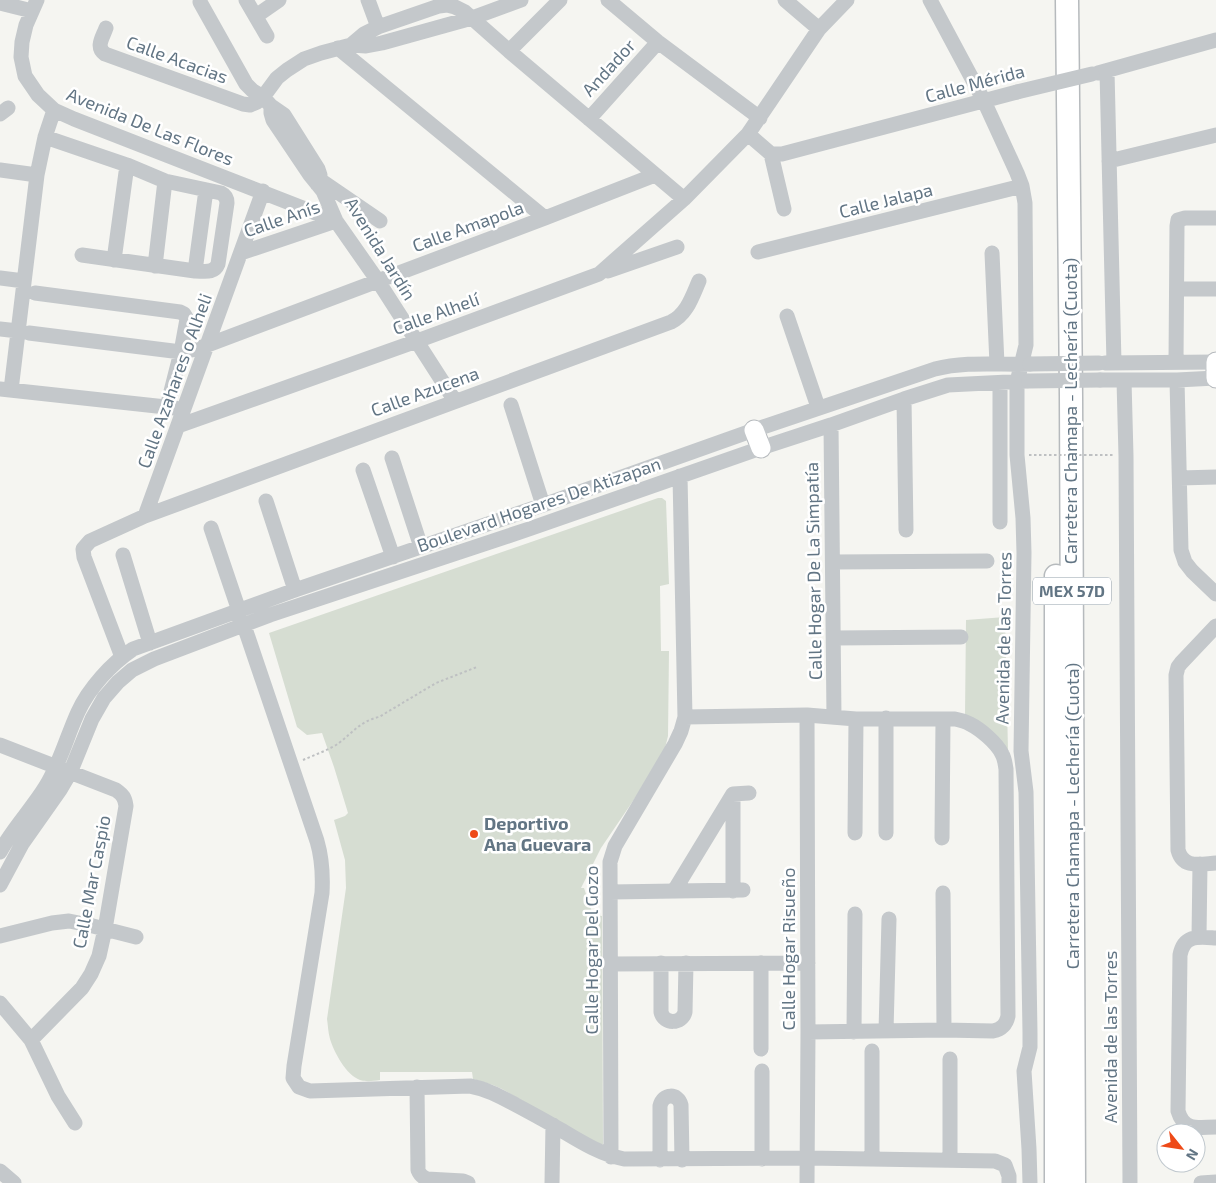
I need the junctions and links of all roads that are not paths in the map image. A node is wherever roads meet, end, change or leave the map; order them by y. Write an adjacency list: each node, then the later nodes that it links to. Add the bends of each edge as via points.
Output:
1 (246, 0): 15 (street)
2 (279, 0): 15 (street)
3 (368, 0): 17 (street)
4 (520, 0): 16 (street)
5 (560, 0): 24 (street)
6 (608, 0): 22 (street)
7 (785, 0): 19 (street)
8 (847, 0): 19 (street, Calle Alhelí)
9 (930, 0): 26 (street, Avenida de las Torres)
10 (1052, 0): 181 (highway, Carretera Chamapa - Lechería (Cuota) / MEX 57D, via 1056,388)
11 (1067, 0): 182 (highway, Carretera Chamapa - Lechería (Cuota) / MEX 57D)
12 (200, 2): 27 (street, Avenida Jardín, via 246,84)
13 (0, 3): 14 (street, Avenida De Las Flores)
14 (35, 5): 28 (street, Avenida De Las Flores, via 26,25 21,57 25,76)
15 (256, 16): 20 (street)
16 (472, 18): 17 (street, via 447,5); 23 (street, via 382,43); 24 (street)
17 (378, 26): 23 (street)
18 (106, 28): 27 (street, Calle Acacias, via 100,42 105,54 243,104)
19 (819, 29): 29 (street, Calle Alhelí)
20 (267, 36)
21 (1216, 40): 25 (street, Calle Mérida)
22 (658, 42): 29 (street); 30 (street, Andador)
23 (345, 46): 27 (street, via 304,59 287,70 276,78); 47 (street)
24 (509, 51): 30 (street)
25 (1099, 72): 26 (street, Calle Mérida, bridge); 35 (street)
26 (984, 101): 34 (street, Calle Mérida, via 782,154); 42 (street, Avenida de las Torres)
27 (267, 102): 41 (street, Avenida Jardín, via 284,115 318,169)
28 (54, 110): 33 (street); 44 (street, Avenida De Las Flores)
29 (760, 118): 31 (street, Calle Alhelí)
30 (589, 119): 39 (street)
31 (748, 134): 34 (street); 45 (street, Calle Alhelí)
32 (1216, 135): 35 (street)
33 (46, 137): 36 (street); 38 (street)
34 (771, 154): 46 (street)
35 (1109, 161): 73 (street)
36 (127, 166): 40 (street); 56 (street)
37 (0, 170): 38 (street)
38 (37, 175): 63 (street)
39 (655, 175): 45 (street); 47 (street, Calle Amapola)
40 (164, 181): 43 (street); 57 (street)
41 (321, 186): 49 (street, Avenida Jardín); 50 (street)
42 (1022, 186): 52 (street, Calle Jalapa); 77 (street, Avenida de las Torres, via 1025,203)
43 (206, 190): 58 (street); 58 (street, via 224,195 227,203 217,268 209,272)
44 (263, 191): 49 (street, Avenida De Las Flores); 54 (street, Calle Azahares o Alheli)
45 (684, 200): 59 (street, Calle Alhelí)
46 (784, 209)
47 (545, 218): 61 (street, Calle Amapola)
48 (1216, 218): 64 (street, via 1178,220)
49 (336, 220): 54 (street, Calle Anís); 61 (street, Avenida Jardín)
50 (380, 221)
51 (676, 247): 59 (street)
52 (758, 252)
53 (992, 253): 76 (street)
54 (240, 254): 71 (street, Calle Azahares o Alheli)
55 (82, 255): 56 (street)
56 (114, 260): 57 (street)
57 (155, 266): 58 (street)
58 (195, 271)
59 (599, 274): 70 (street, Calle Alhelí)
60 (0, 278): 63 (street)
61 (378, 281): 70 (street, Avenida Jardín); 71 (street, Calle Amapola)
62 (699, 281): 85 (street, Calle Azucena, via 677,319)
63 (24, 282): 69 (street)
64 (1177, 289): 65 (street); 74 (street)
65 (1216, 289)
66 (35, 293): 72 (street, via 180,312 187,319)
67 (787, 316): 88 (street)
68 (0, 329): 69 (street)
69 (23, 332): 72 (street); 83 (street)
70 (417, 341): 85 (street, Avenida Jardín); 91 (street, Calle Alhelí)
71 (208, 344): 72 (street, Calle Amapola); 89 (street, Calle Azahares o Alheli)
72 (182, 352): 87 (street)
73 (1114, 362): 74 (street, Boulevard Hogares De Atizapan); 77 (street, Boulevard Hogares De Atizapan, bridge)
74 (1176, 362): 75 (street, Boulevard Hogares De Atizapan)
75 (1216, 362): 78 (main road)
76 (997, 364): 77 (street, Boulevard Hogares De Atizapan); 88 (street, Boulevard Hogares De Atizapan, via 935,368)
77 (1026, 364): 81 (street, Avenida de las Torres)
78 (1216, 378): 80 (street, Boulevard Hogares De Atizapan)
79 (1124, 380): 80 (street, Boulevard Hogares De Atizapan); 81 (street, Boulevard Hogares De Atizapan, bridge); 183 (street, Avenida de las Torres)
80 (1177, 380): 97 (street)
81 (1023, 381): 82 (street, Boulevard Hogares De Atizapan); 180 (street, Avenida de las Torres, via 1017,455 1024,553 1021,751 1026,792 1030,1047 1024,1083)
82 (1000, 382): 84 (street, Boulevard Hogares De Atizapan, via 948,385); 102 (street)
83 (5, 390): 87 (street)
84 (904, 399): 90 (street, Boulevard Hogares De Atizapan); 104 (street)
85 (455, 401): 101 (street, Calle Azucena)
86 (511, 405): 100 (street)
87 (167, 407): 89 (street)
88 (818, 407): 92 (street, Boulevard Hogares De Atizapan)
89 (184, 408): 91 (street, Calle Azahares o Alheli)
90 (831, 425): 93 (street, Boulevard Hogares De Atizapan); 109 (street, Calle Hogar De La Simpatía)
91 (178, 426): 101 (street, Calle Azahares o Alheli)
92 (754, 430): 93 (main road); 100 (street, Boulevard Hogares De Atizapan)
93 (761, 448): 96 (street, Boulevard Hogares De Atizapan)
94 (392, 458): 105 (street)
95 (363, 470): 107 (street)
96 (680, 476): 113 (street, Boulevard Hogares De Atizapan); 120 (street, Calle Hogar Del Gozo)
97 (1180, 478): 98 (street); 111 (street, via 1181,550 1192,571)
98 (1216, 478)
99 (266, 501): 110 (street)
100 (543, 505): 105 (street, Boulevard Hogares De Atizapan)
101 (145, 516): 118 (street, via 90,542 83,549)
102 (1000, 522)
103 (211, 528): 112 (street)
104 (906, 530)
105 (421, 547): 107 (street, Boulevard Hogares De Atizapan)
106 (122, 555): 117 (street)
107 (393, 557): 110 (street, Boulevard Hogares De Atizapan)
108 (987, 561): 109 (street)
109 (833, 562): 116 (street, Calle Hogar De La Simpatía)
110 (295, 590): 112 (street, Boulevard Hogares De Atizapan)
111 (1216, 594)
112 (239, 611): 113 (street); 117 (street, Boulevard Hogares De Atizapan)
113 (244, 626): 126 (street, Boulevard Hogares De Atizapan, via 132,670 104,698); 162 (street, via 317,841 323,875 294,1078 299,1087 310,1091)
114 (1216, 626): 135 (street, via 1181,663 1176,675 1178,850 1186,862)
115 (961, 637): 116 (street)
116 (834, 638): 121 (street, Calle Hogar De La Simpatía)
117 (150, 643): 118 (street, Boulevard Hogares De Atizapan)
118 (122, 657): 126 (street, Boulevard Hogares De Atizapan, via 104,675 79,710)
119 (807, 715): 120 (street); 121 (street); 148 (street, Calle Hogar Risueño)
120 (685, 717): 138 (street, Calle Hogar Del Gozo, via 675,744 615,846 610,862)
121 (834, 717): 122 (street)
122 (856, 718): 123 (street); 129 (street)
123 (886, 718): 124 (street); 130 (street)
124 (943, 719): 132 (street); 153 (street, via 955,719 980,730 997,746 1005,761 1008,1016 1006,1024 993,1031)
125 (0, 745): 126 (street)
126 (63, 770): 131 (street); 136 (street, Boulevard Hogares De Atizapan, via 60,790 22,844); 142 (street, Calle Mar Caspio, via 116,790 125,800)
127 (749, 793): 128 (street)
128 (733, 794): 137 (street); 137 (street, via 738,890)
129 (855, 833)
130 (886, 833)
131 (5, 834): 133 (street)
132 (942, 838)
133 (0, 852)
134 (1216, 863): 135 (street)
135 (1200, 864): 145 (street)
136 (0, 885)
137 (674, 891): 138 (street)
138 (610, 892): 149 (street, Calle Hogar Del Gozo)
139 (943, 893): 153 (street)
140 (855, 914): 156 (street)
141 (889, 919): 154 (street)
142 (105, 929): 143 (street, via 69,921); 144 (street); 157 (street, Calle Mar Caspio, via 99,956 82,988)
143 (0, 936)
144 (136, 937)
145 (1199, 937): 146 (street); 165 (street, via 1184,943 1180,955 1178,1111 1180,1119 1193,1127)
146 (1216, 938)
147 (761, 963): 148 (street); 151 (street); 158 (street)
148 (808, 963): 155 (street, Calle Hogar Risueño)
149 (610, 964): 150 (street); 166 (street, Calle Hogar Del Gozo)
150 (661, 964): 151 (street); 151 (street, via 662,1017 676,1021 684,1017 685,1012)
151 (686, 964)
152 (0, 1003): 157 (street)
153 (944, 1030): 154 (street)
154 (886, 1031): 156 (street)
155 (808, 1032): 156 (street); 168 (street, Calle Hogar Risueño)
156 (854, 1032)
157 (31, 1040): 163 (street)
158 (761, 1049)
159 (872, 1051): 169 (street)
160 (950, 1059): 170 (street)
161 (762, 1071): 167 (street)
162 (417, 1087): 164 (street, via 482,1088); 176 (street, via 420,1174 426,1179)
163 (75, 1123)
164 (553, 1125): 166 (street); 177 (street)
165 (1216, 1127)
166 (611, 1157): 171 (street)
167 (762, 1158): 168 (street); 172 (street)
168 (807, 1158): 169 (street); 178 (street, Calle Hogar Risueño)
169 (872, 1158): 170 (street)
170 (950, 1159): 179 (street, via 995,1161 1005,1165)
171 (660, 1160): 172 (street); 172 (street, via 660,1106 661,1101 668,1097 677,1098 682,1106)
172 (682, 1160)
173 (0, 1171): 175 (street)
174 (1216, 1182): 184 (street)
175 (14, 1183)
176 (468, 1183)
177 (552, 1183)
178 (807, 1183)
179 (1009, 1183)
180 (1030, 1183)
181 (1056, 1183)
182 (1074, 1183)
183 (1130, 1183)
184 (1201, 1183)

